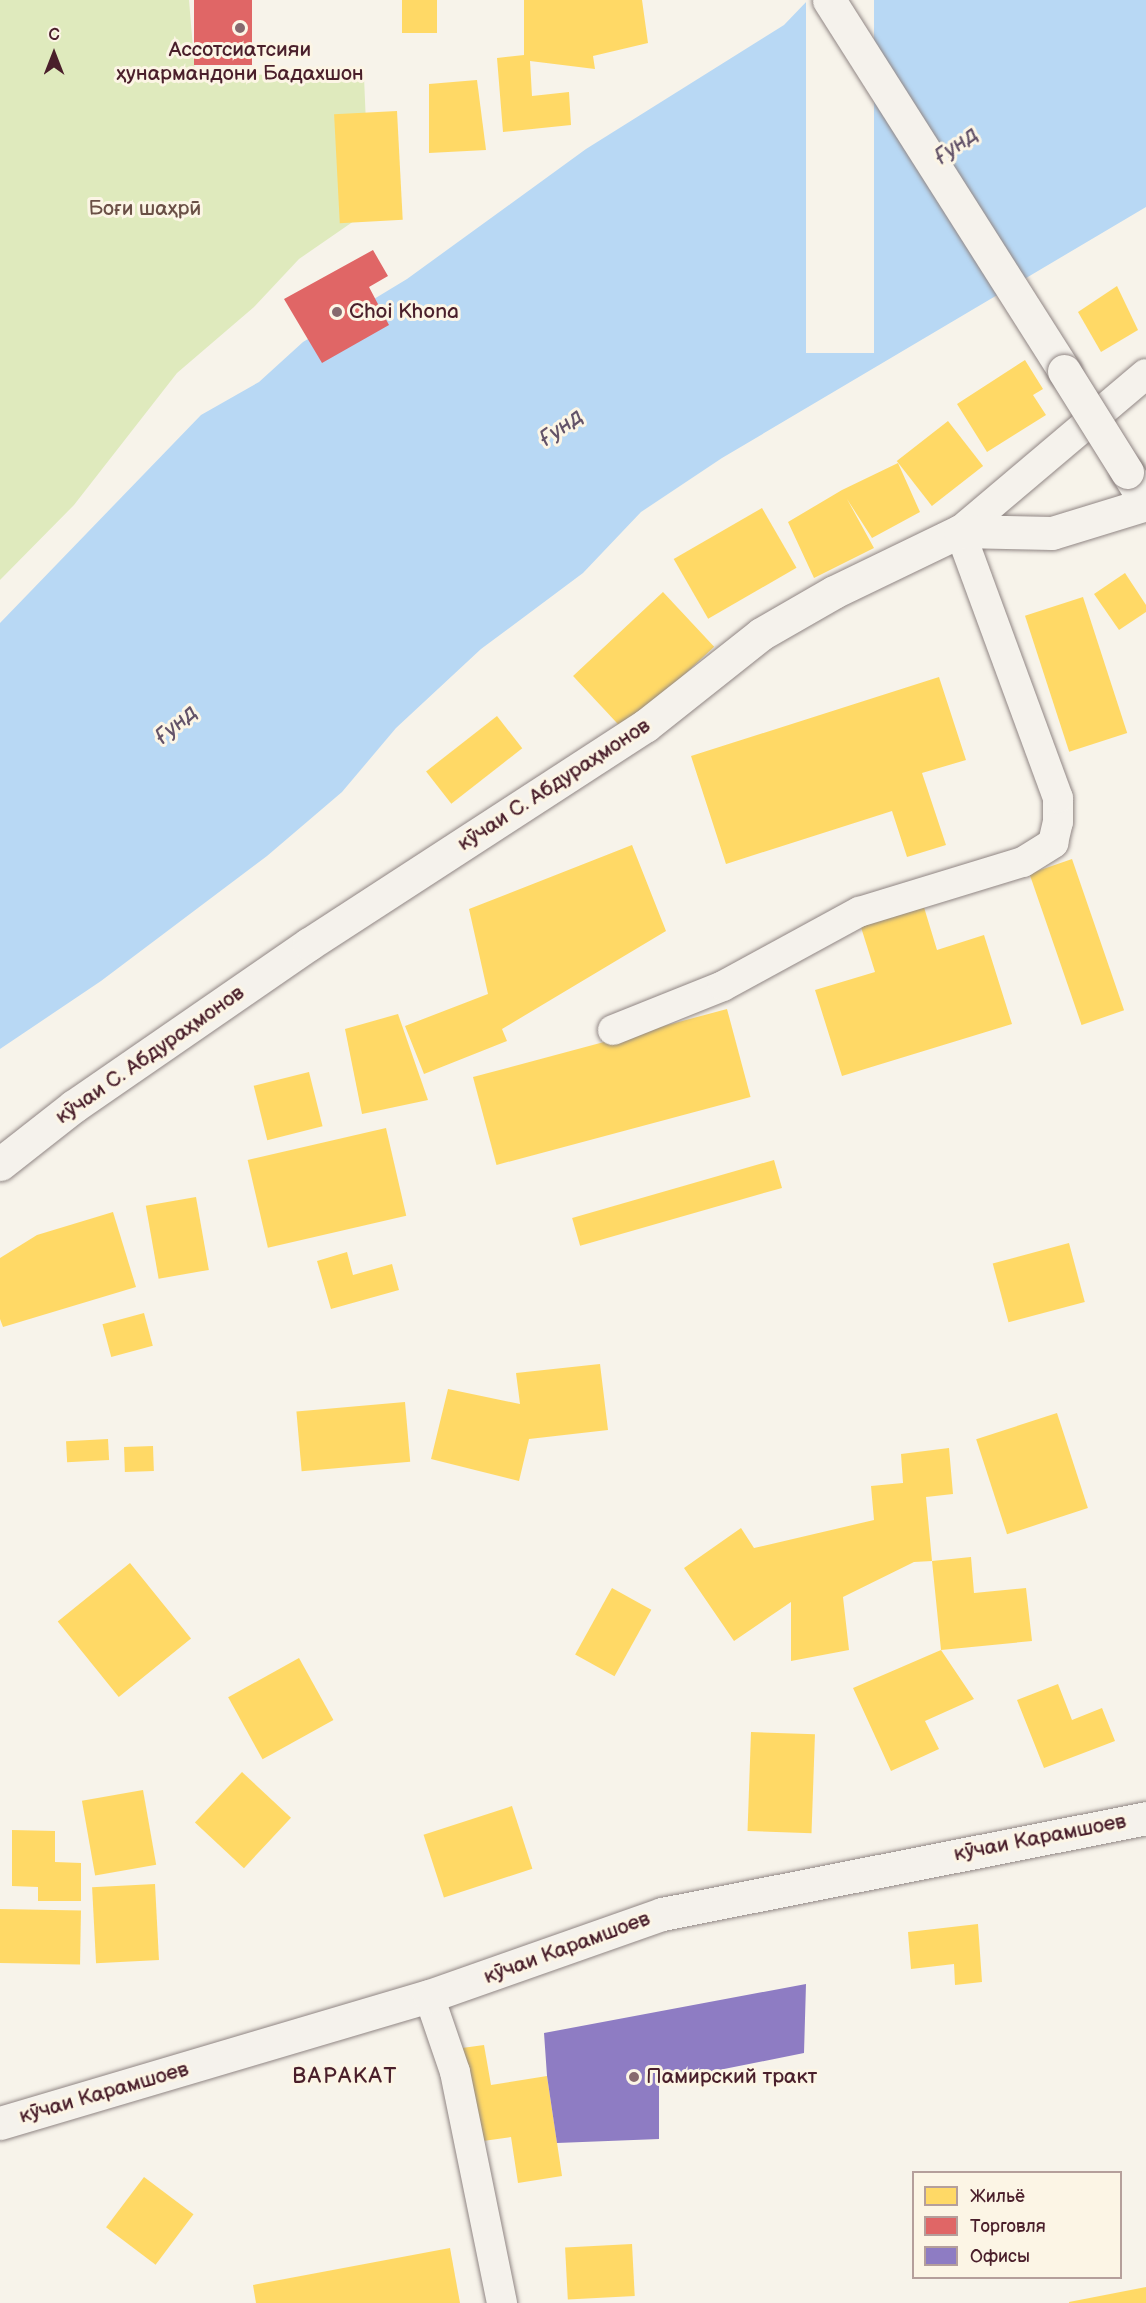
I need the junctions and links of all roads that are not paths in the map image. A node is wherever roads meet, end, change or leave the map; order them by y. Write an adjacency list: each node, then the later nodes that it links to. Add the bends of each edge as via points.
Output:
1 (829, 0): 3 (main road, bridge)
2 (1146, 374): 4 (street)
3 (1146, 503): 4 (main road, кӯчаи С. Абдураҳмонов, via 1052,533)
4 (960, 531): 5 (street, via 1058,798 1053,843 1023,862 859,912 723,986); 6 (main road, кӯчаи С. Абдураҳмонов, via 834,592 761,634 645,726 309,944 74,1106)
5 (613, 1030)
6 (0, 1164)
7 (1146, 1818): 8 (main road, кӯчаи Карамшоев, via 662,1914)
8 (429, 1996): 9 (main road, кӯчаи Карамшоев); 10 (street, via 455,2073)
9 (0, 2123)
10 (502, 2303)

